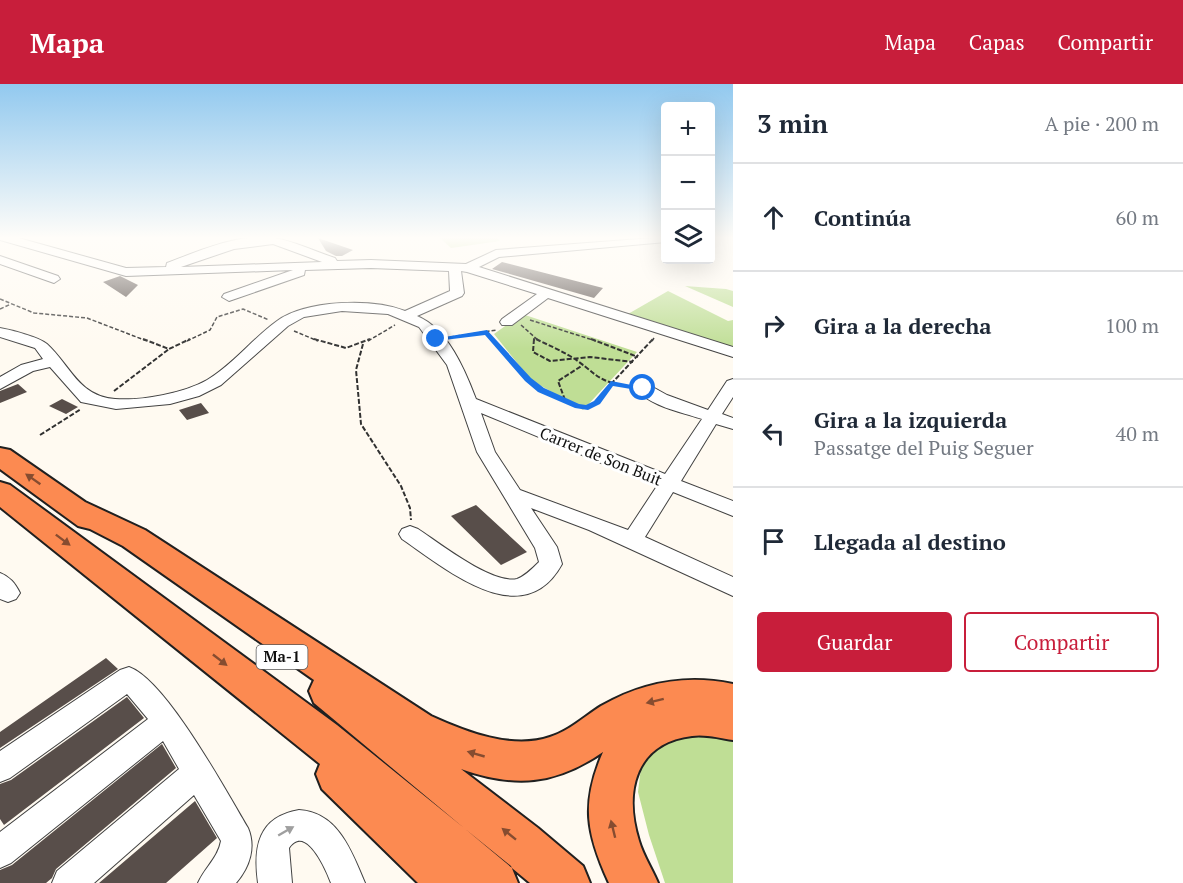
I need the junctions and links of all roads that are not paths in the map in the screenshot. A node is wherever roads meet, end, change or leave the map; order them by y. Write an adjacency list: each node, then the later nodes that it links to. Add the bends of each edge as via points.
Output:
1 (41, 274): 5 (street)
2 (293, 274): 7 (street)
3 (461, 274): 8 (street, via 457,293)
4 (482, 274): 6 (street)
5 (54, 279)
6 (545, 294): 9 (street); 11 (street)
7 (229, 297)
8 (407, 317): 12 (street, via 390,310 342,307 300,314 280,325 215,382 193,393 144,403 116,404 87,398); 16 (street, via 424,324 455,364)
9 (514, 318)
10 (0, 332): 12 (street, via 40,345)
11 (733, 352)
12 (53, 361): 13 (street, via 27,368)
13 (0, 384)
14 (733, 384): 17 (street)
15 (643, 388): 17 (street, via 661,399)
16 (470, 403): 20 (street, Carrer de Son Buit); 22 (street, via 486,452)
17 (712, 417): 18 (street); 20 (street)
18 (733, 424)
19 (0, 456): 23 (highway, Ma-1, one-way to 19)
20 (669, 484): 24 (street, Carrer de Son Buit); 26 (street)
21 (0, 492): 28 (highway, Ma-1, one-way to 28)
22 (512, 494): 25 (street, via 546,547 551,564 540,578 525,584 509,588 485,581); 26 (street)
23 (73, 508): 29 (highway, one-way to 23, via 686,696 645,703 576,746 539,760 494,759 454,748 417,729 134,538); 36 (highway, Ma-1, one-way to 23, via 362,717)
24 (733, 509)
25 (410, 534)
26 (632, 541): 27 (street)
27 (733, 587)
28 (251, 684): 40 (highway, via 289,732); 41 (highway, Ma-1)
29 (733, 702)
30 (167, 721): 32 (street, via 129,678); 33 (street); 34 (street)
31 (733, 721): 42 (highway, one-way to 31, via 621,857 609,815 611,783 621,756 641,734 668,722 699,717)
32 (0, 768)
33 (198, 771): 35 (street, via 237,839); 37 (street)
34 (0, 852)
35 (224, 872)
36 (560, 878)
37 (69, 883)
38 (275, 883): 39 (street, one-way to 39, via 271,862 274,843 286,829 298,826 320,833)
39 (348, 883)
40 (453, 883)
41 (494, 883)
42 (634, 883)

